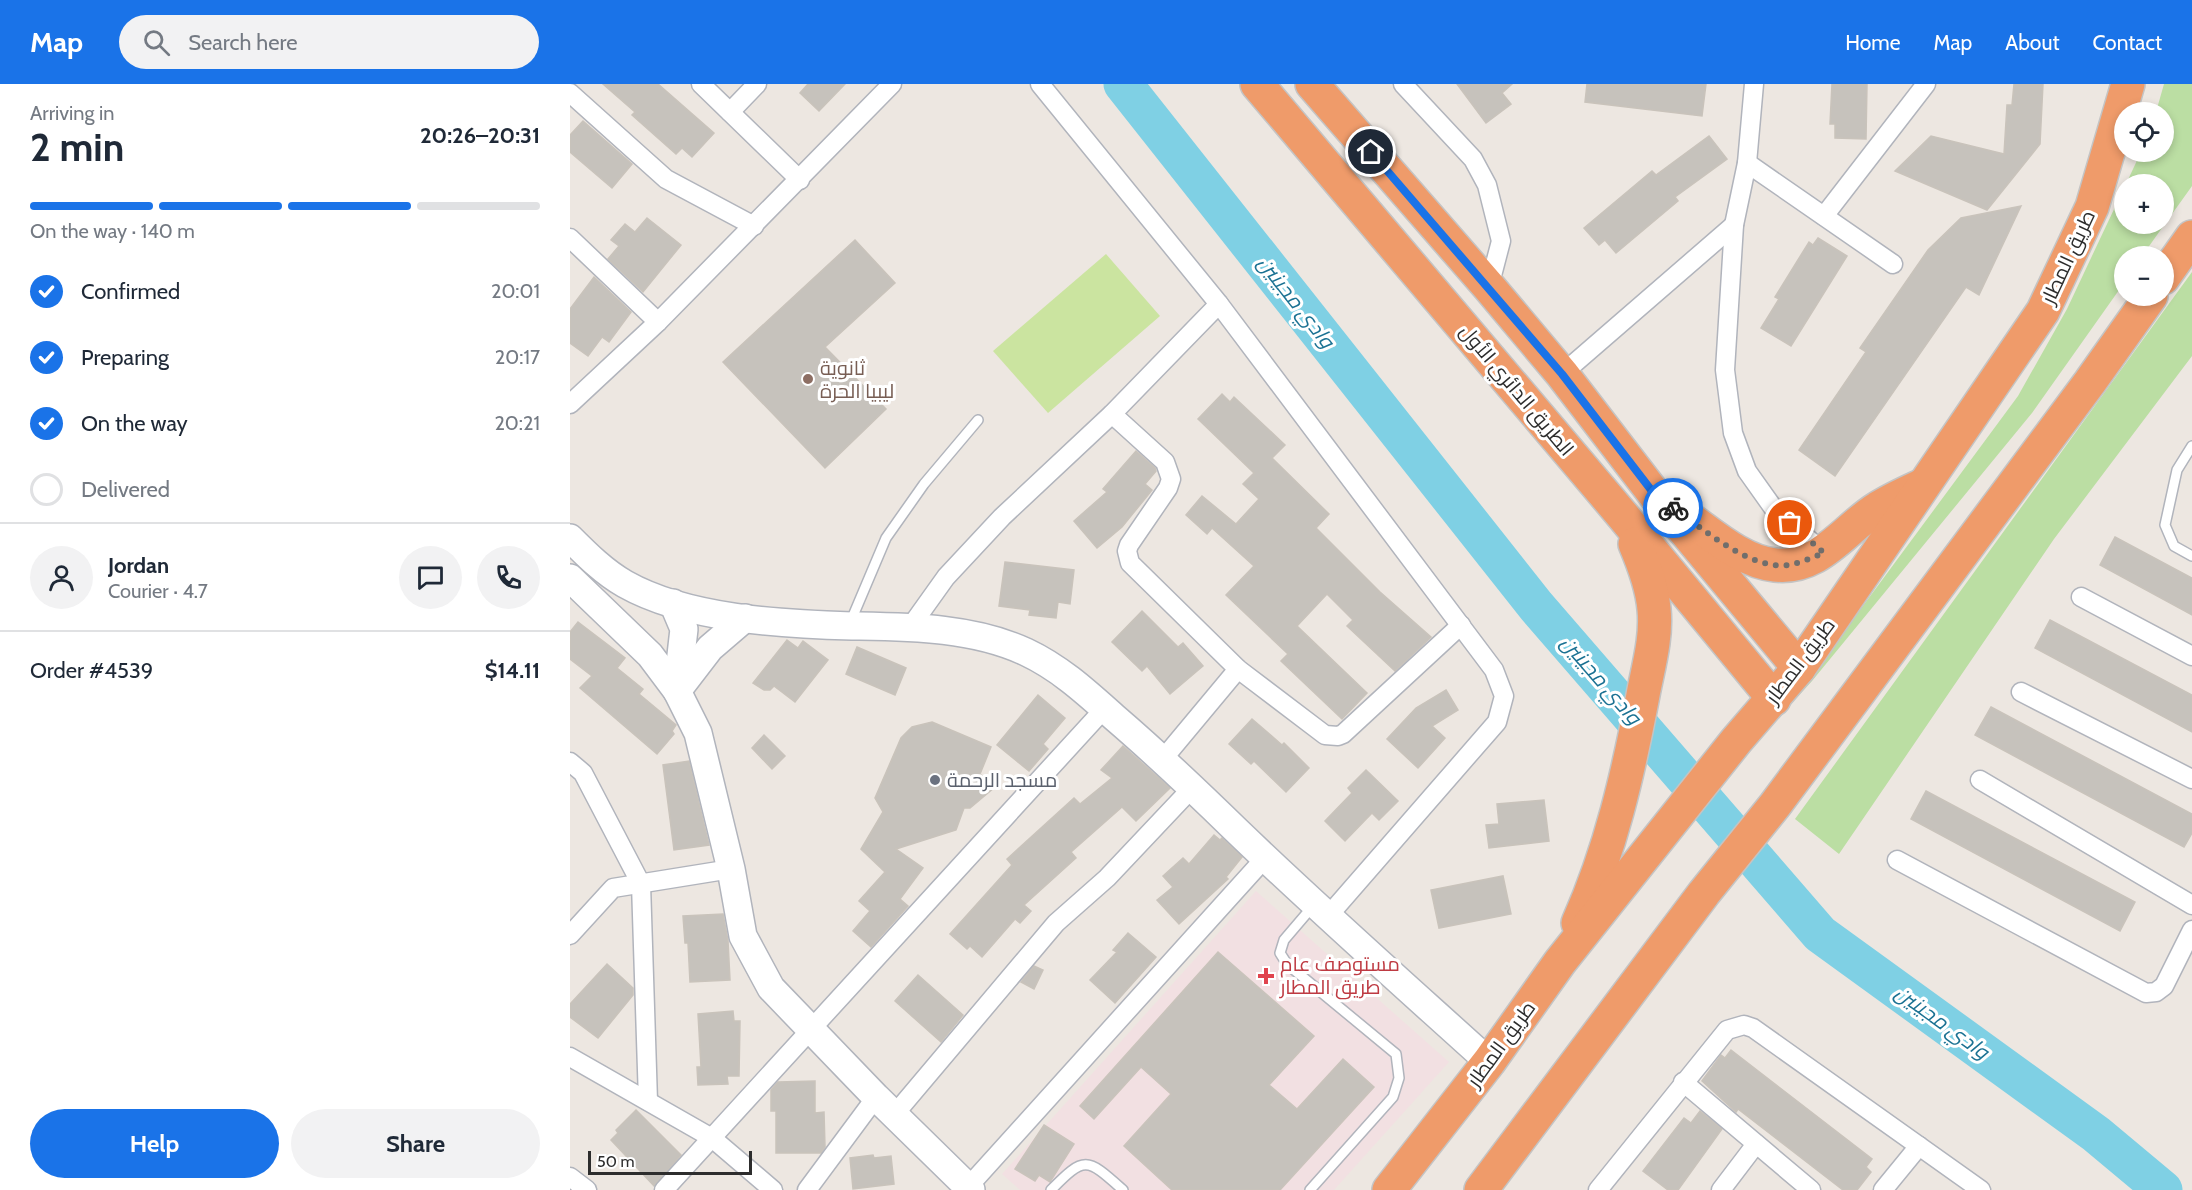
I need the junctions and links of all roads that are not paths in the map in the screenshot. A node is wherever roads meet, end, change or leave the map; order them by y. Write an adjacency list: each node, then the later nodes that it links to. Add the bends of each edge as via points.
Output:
1 (701, 84): 12 (street)
2 (757, 84): 12 (street)
3 (892, 84): 14 (street)
4 (1040, 84): 23 (street)
5 (1257, 84): 33 (highway, الطريق الدائري الأول)
6 (1312, 84): 22 (highway)
7 (1403, 84): 22 (street, via 1473,159 1487,185 1501,241)
8 (1754, 84): 13 (street)
9 (1926, 84): 15 (street)
10 (2128, 84): 31 (highway, طريق المطار, via 2092,207 2043,310)
11 (570, 93): 17 (street, via 666,179)
12 (729, 112): 14 (street)
13 (1747, 163): 15 (street); 16 (street)
14 (800, 180): 17 (street)
15 (1824, 216): 21 (street)
16 (1734, 225): 26 (street); 35 (street, via 1725,370 1733,433 1747,471 1774,509)
17 (754, 226): 25 (street)
18 (2192, 237): 20 (highway)
19 (570, 238): 25 (street)
20 (2174, 262)
21 (1893, 264)
22 (1489, 286): 26 (highway)
23 (1219, 304): 28 (street); 41 (street)
24 (2144, 306): 85 (highway, via 1775,805 1704,893)
25 (658, 322): 27 (street)
26 (1562, 374): 32 (highway)
27 (570, 404)
28 (1112, 414): 43 (street, via 1002,517 946,577); 46 (street, via 1165,462 1171,479 1129,545 1128,558)
29 (978, 420): 42 (lane, via 924,484 886,538)
30 (2192, 446): 36 (lane, via 2177,470 2165,525 2174,546)
31 (1928, 482): 35 (highway, via 1876,509); 45 (highway, طريق المطار)
32 (1655, 495): 35 (highway, via 1730,548 1751,557 1775,565 1797,563); 45 (highway)
33 (1623, 516): 49 (highway, الطريق الدائري الأول); 64 (highway, via 1649,578 1654,611 1652,644 1626,785 1595,885)
34 (570, 538): 39 (street, via 625,585)
35 (1824, 553)
36 (2192, 556)
37 (570, 578): 47 (street, via 650,655)
38 (2081, 597): 44 (street)
39 (673, 603): 40 (street); 47 (street, via 684,629)
40 (745, 618): 42 (street); 47 (street, via 711,648)
41 (1461, 625): 46 (street, via 1338,736 1324,735); 61 (street, via 1494,670 1504,696 1497,722)
42 (849, 626): 43 (street)
43 (911, 626): 50 (street, via 970,635 1023,650 1060,670)
44 (2192, 656)
45 (1799, 668): 49 (highway, طريق المطار)
46 (1238, 669): 51 (street)
47 (677, 691): 58 (street, via 698,733)
48 (2021, 692): 53 (street)
49 (1774, 699): 64 (highway, طريق المطار, via 1736,741)
50 (1105, 708): 51 (street); 65 (street)
51 (1162, 759): 55 (street)
52 (570, 762): 59 (street, via 583,773)
53 (2192, 779)
54 (1980, 780): 60 (street)
55 (1192, 788): 56 (street); 70 (street, via 1107,878 1056,923)
56 (1265, 858): 61 (street); 76 (street)
57 (1897, 860): 62 (street, via 2146,993 2164,986)
58 (731, 869): 59 (street); 65 (street, via 743,936 771,988)
59 (642, 884): 63 (street, via 613,888); 69 (street)
60 (2192, 906)
61 (1322, 909): 67 (street); 83 (lane, via 1284,940 1280,953 1287,964 1396,1054 1399,1078 1393,1097)
62 (2192, 930)
63 (570, 935)
64 (1560, 963): 67 (highway, طريق المطار)
65 (811, 1031): 70 (street); 71 (street)
66 (570, 1057): 69 (street)
67 (1489, 1062): 84 (highway, طريق المطار)
68 (1683, 1082): 72 (street); 73 (street, via 1727,1030 1744,1025); 75 (street)
69 (648, 1101): 71 (street)
70 (885, 1106): 76 (street); 80 (street)
71 (712, 1138): 78 (street); 79 (street)
72 (1756, 1144): 86 (street); 87 (street)
73 (1919, 1146): 88 (street); 89 (street)
74 (570, 1177): 77 (street)
75 (1609, 1186)
76 (970, 1189)
77 (587, 1190)
78 (664, 1190)
79 (773, 1190)
80 (807, 1190)
81 (1051, 1190): 82 (lane, via 1073,1166 1085,1164 1101,1170)
82 (1123, 1190)
83 (1310, 1190)
84 (1389, 1190)
85 (1481, 1190)
86 (1721, 1190)
87 (1811, 1190)
88 (1883, 1190)
89 (1981, 1190)

